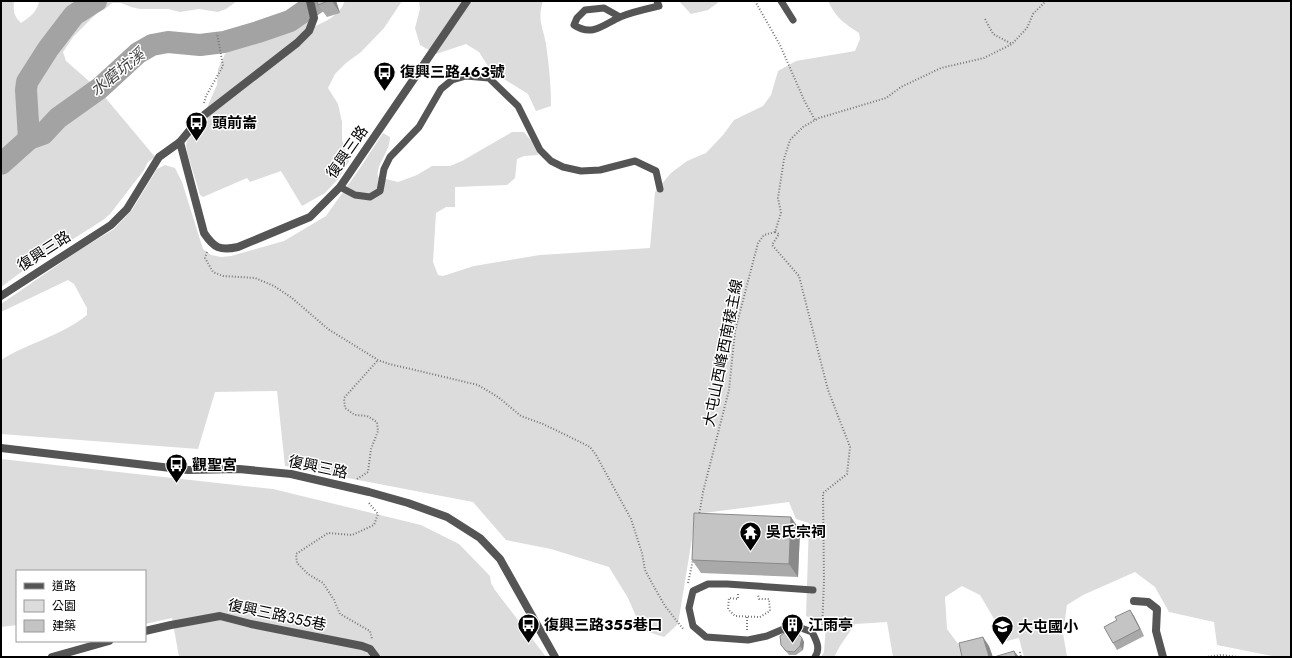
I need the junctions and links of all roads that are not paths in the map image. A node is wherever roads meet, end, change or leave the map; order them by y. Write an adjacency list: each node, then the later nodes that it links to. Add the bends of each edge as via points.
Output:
1 (310, 1): 7 (street, 復興三路, via 314,18 309,31 199,119)
2 (467, 1): 8 (street, 復興三路)
3 (657, 1): 5 (lane, via 659,6)
4 (781, 1): 6 (lane)
5 (620, 17): 5 (lane, via 604,8 585,10 574,25 581,30 598,29)
6 (793, 20)
7 (180, 142): 8 (street, 復興三路, via 204,234 211,244 220,248 238,247 310,217); 10 (street, 復興三路, via 159,157 127,209 110,225)
8 (340, 187): 9 (lane, via 355,196 370,197 380,191 384,169 390,157 419,127 441,88 452,80 466,76 488,78 518,106 540,150 551,161 581,171 600,170 634,160 656,171)
9 (660, 189)
10 (1, 296)
11 (1, 448): 18 (street, 復興三路, via 188,470 240,469 291,474 369,492 447,517 480,538 500,559)
12 (813, 590): 19 (lane, via 708,584 693,591 689,608 693,626 706,637 748,640 767,636 793,625 812,632 818,643 818,653)
13 (1134, 601): 20 (street, via 1148,602 1157,609 1156,630)
14 (146, 632): 17 (street, 復興三路355巷, via 220,616 362,646 370,649)
15 (105, 642): 16 (street)
16 (52, 657)
17 (376, 657)
18 (555, 657)
19 (815, 657)
20 (1163, 657)

